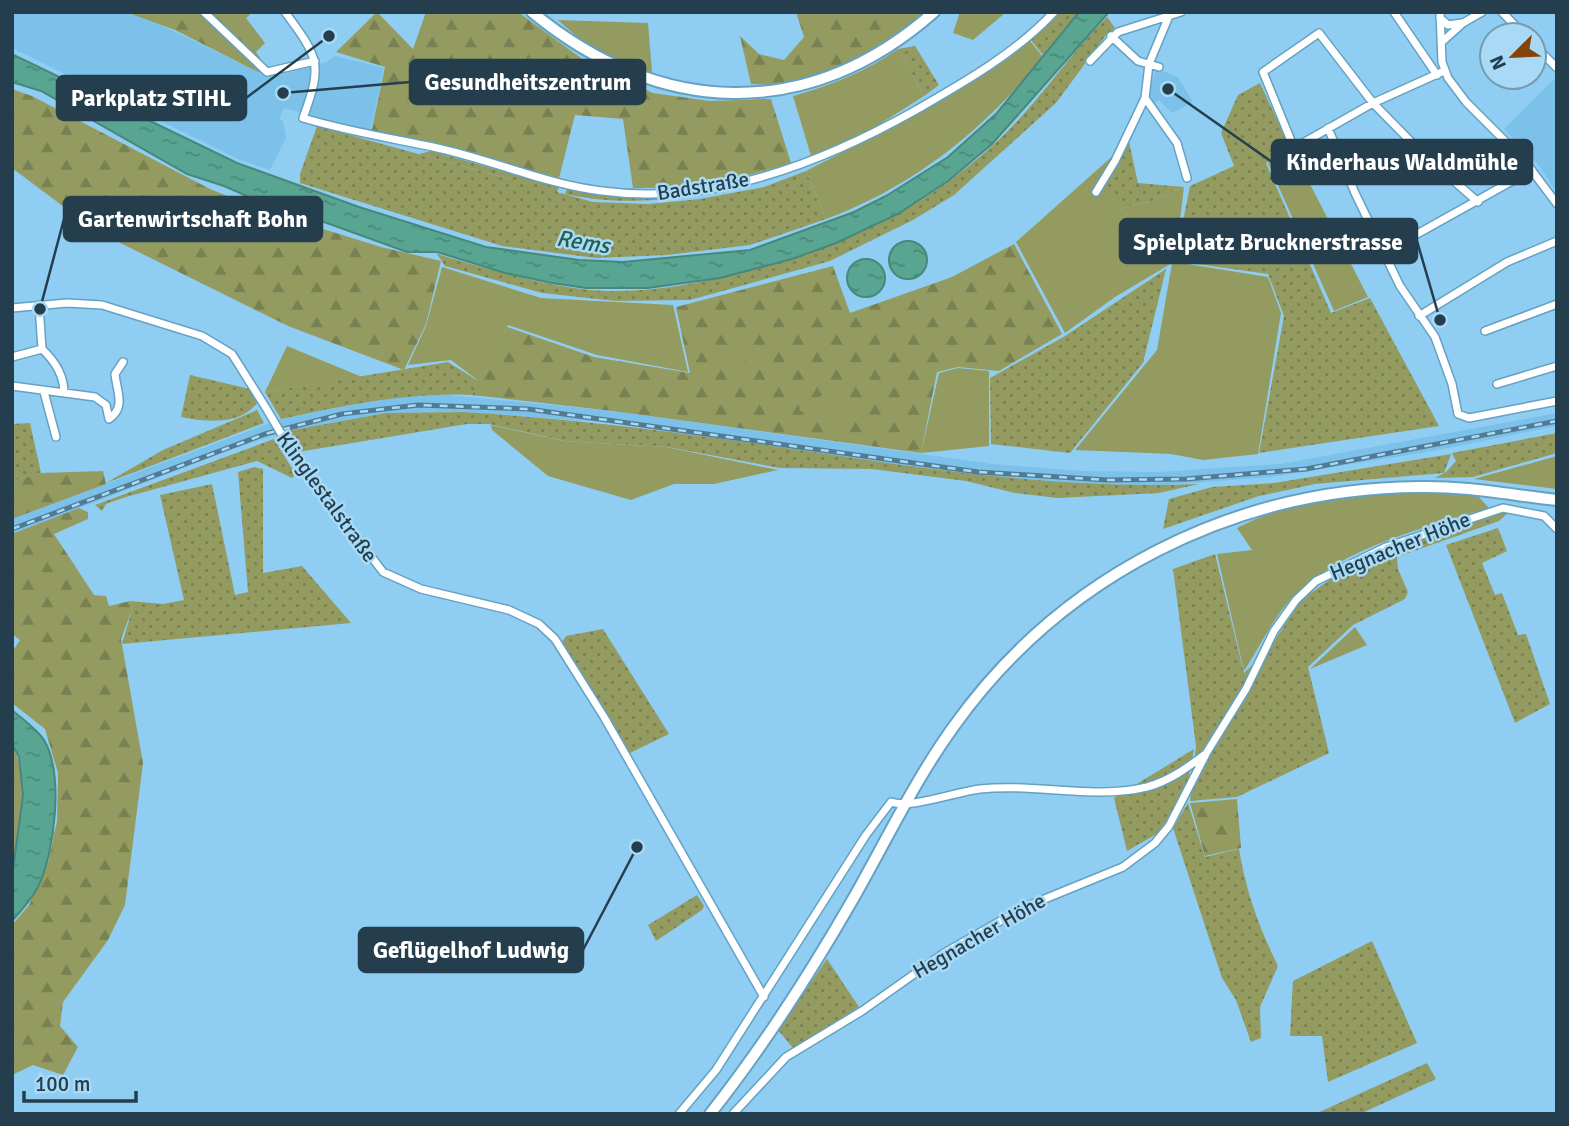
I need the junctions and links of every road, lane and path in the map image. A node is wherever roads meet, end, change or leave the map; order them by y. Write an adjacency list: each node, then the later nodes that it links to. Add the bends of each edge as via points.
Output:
1 (204, 12): 14 (street, via 267,72)
2 (285, 12): 14 (street, via 307,41)
3 (532, 12): 4 (main road, via 579,48 624,72 693,90 741,94 790,88 840,73 896,43)
4 (934, 12)
5 (1054, 12): 14 (street, Badstraße, via 993,62 865,139 774,173 647,195 555,182 303,118 316,85)
6 (1181, 12): 10 (street)
7 (1394, 12): 18 (street)
8 (1482, 12): 11 (street)
9 (1440, 15): 11 (street, via 1448,25); 13 (street)
10 (1169, 16): 12 (street); 16 (street)
11 (1463, 23): 13 (street)
12 (1111, 36): 15 (street); 16 (street, via 1138,61)
13 (1443, 41): 18 (street)
14 (315, 61)
15 (1090, 61)
16 (1149, 64): 17 (street); 19 (street)
17 (1159, 67)
18 (1441, 73): 20 (street); 22 (street)
19 (1144, 98): 23 (street, via 1177,143); 24 (street)
20 (1373, 103): 21 (street); 21 (street, via 1319,33 1263,72 1294,148); 25 (street)
21 (1328, 128): 28 (street)
22 (1532, 170): 25 (street); 26 (street)
23 (1187, 178)
24 (1096, 192)
25 (1478, 202): 28 (street)
26 (1557, 204)
27 (1557, 241): 32 (street, via 1507,262)
28 (1383, 253): 32 (street)
29 (1557, 304): 33 (street)
30 (39, 305): 31 (street, Klinglestalstraße); 34 (street); 50 (street, Klinglestalstraße, bridge, via 102,305 214,341 240,363 292,452 383,572 421,589 509,610 539,624 555,639)
31 (12, 308)
32 (1419, 316): 42 (street, via 1444,358 1462,418)
33 (1485, 331)
34 (42, 349): 35 (street); 41 (street, via 55,361)
35 (12, 357)
36 (123, 362): 41 (street, via 115,374 121,402 118,413 109,419 106,405 95,397)
37 (1557, 366): 38 (street)
38 (1497, 384)
39 (12, 386): 40 (street)
40 (44, 392): 41 (street); 43 (street)
41 (64, 393)
42 (1557, 401)
43 (56, 437)
44 (1521, 497): 45 (main road, Hegnacher Höhe); 46 (main road, Hegnacher Höhe); 49 (main road, Hegnacher Höhe, via 1456,487 1350,490 1237,515 1175,539 1076,599 1009,659 953,727)
45 (1557, 500)
46 (1557, 506)
47 (1557, 529): 48 (street, Hegnacher Höhe, via 1544,516 1503,508 1386,547 1316,581 1285,613)
48 (1207, 752): 49 (street, Hegnacher Höhe, via 1148,787 982,789); 53 (street, Hegnacher Höhe, via 1169,827 1139,856 1123,867 1025,907 944,953 786,1058)
49 (904, 806): 50 (street, via 891,802 858,847); 52 (main road, Hegnacher Höhe, via 797,993)
50 (764, 997): 51 (street, via 716,1070)
51 (679, 1114)
52 (710, 1114)
53 (733, 1114)

